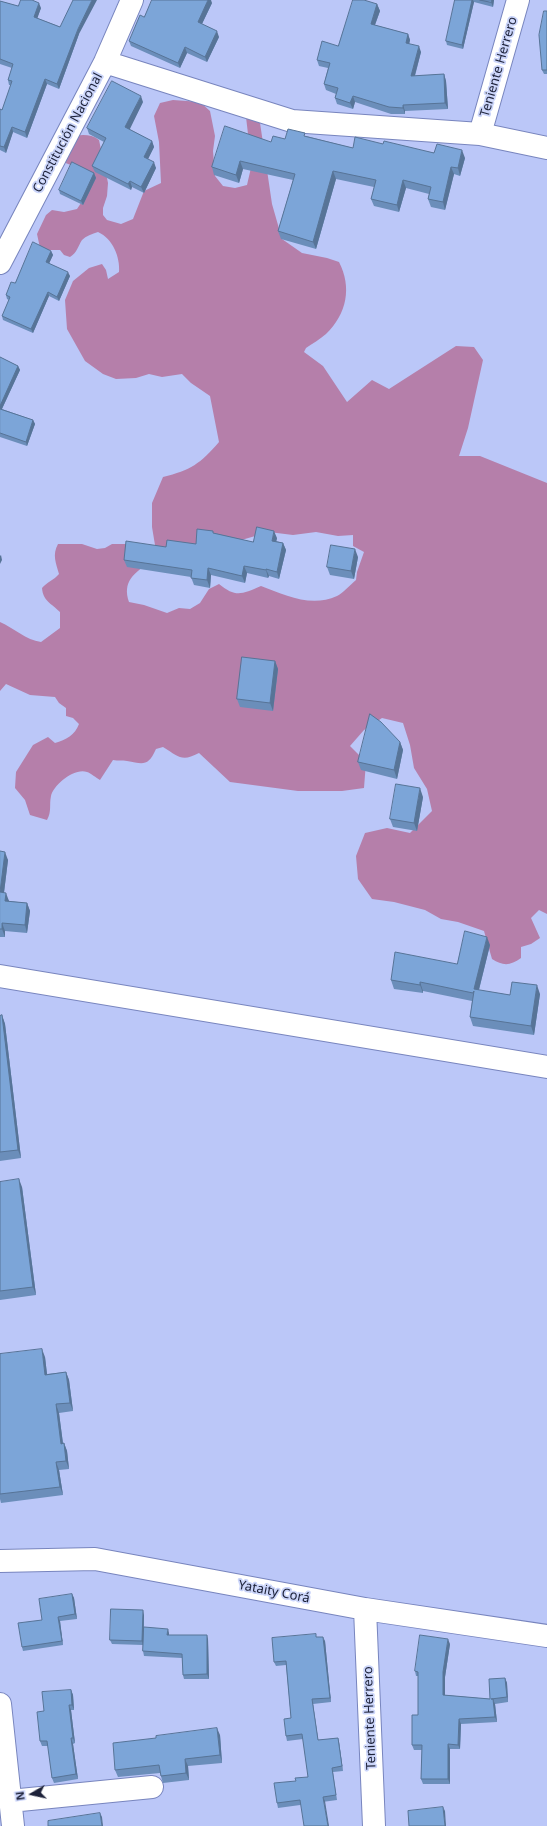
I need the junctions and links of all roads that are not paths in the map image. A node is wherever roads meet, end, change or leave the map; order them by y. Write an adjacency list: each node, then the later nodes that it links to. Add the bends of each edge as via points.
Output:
1 (132, 0): 3 (street, Constitución Nacional)
2 (518, 0): 4 (street, Teniente Herrero)
3 (105, 62): 4 (street, via 292,121); 6 (street, Constitución Nacional)
4 (480, 134): 5 (street)
5 (547, 148)
6 (0, 263)
7 (0, 976): 8 (street)
8 (547, 1067)
9 (0, 1561): 10 (street, Yataity Corá, via 95,1559)
10 (365, 1609): 11 (street, Yataity Corá); 16 (street, Teniente Herrero)
11 (547, 1636)
12 (0, 1704): 14 (street)
13 (152, 1787): 14 (street)
14 (10, 1801): 15 (street)
15 (13, 1826)
16 (374, 1826)

